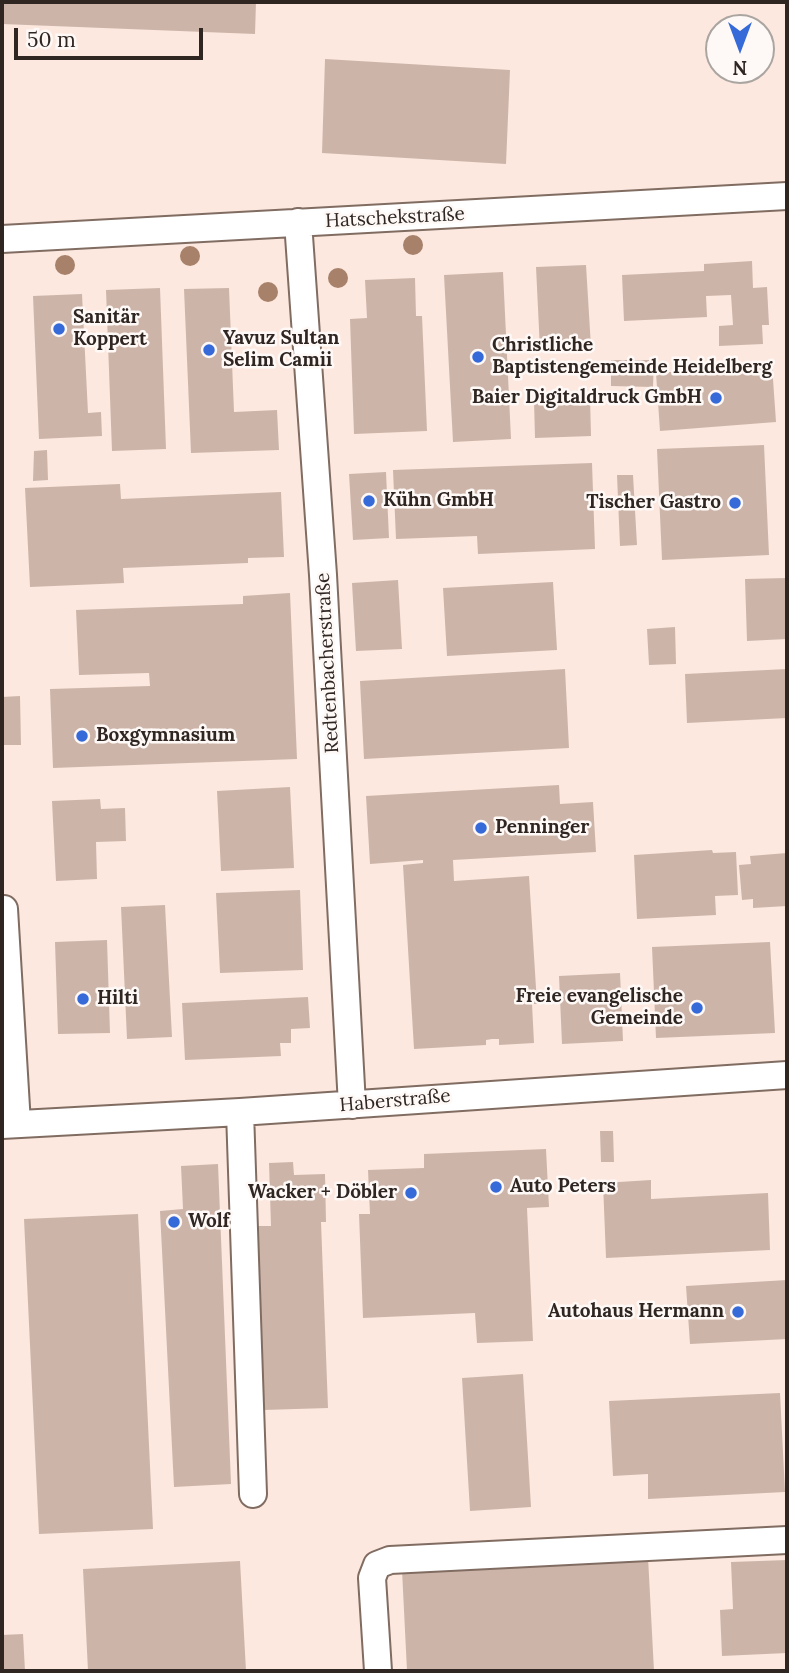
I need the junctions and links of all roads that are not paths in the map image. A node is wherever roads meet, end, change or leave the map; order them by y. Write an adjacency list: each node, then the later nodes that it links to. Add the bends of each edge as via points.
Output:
1 (787, 196): 2 (street, Hatschekstraße)
2 (298, 222): 3 (street, Hatschekstraße); 6 (street, Redtenbacherstraße)
3 (2, 239)
4 (4, 909): 8 (street)
5 (787, 1075): 6 (street, Haberstraße)
6 (352, 1105): 7 (street, Haberstraße)
7 (240, 1112): 8 (street, Haberstraße); 9 (street)
8 (9, 1125)
9 (253, 1494)
10 (787, 1540): 11 (street, via 377,1564 372,1578)
11 (377, 1671)

